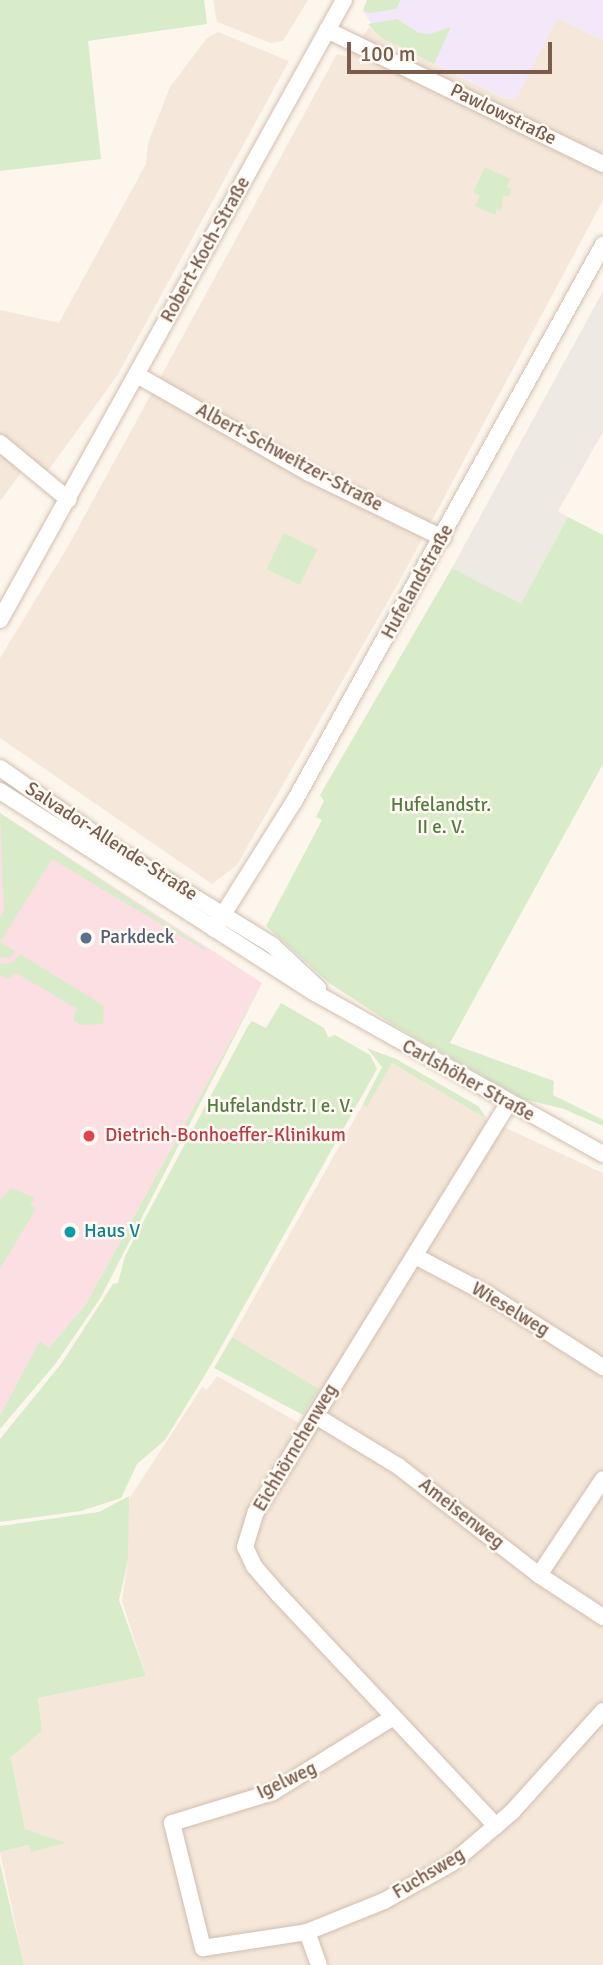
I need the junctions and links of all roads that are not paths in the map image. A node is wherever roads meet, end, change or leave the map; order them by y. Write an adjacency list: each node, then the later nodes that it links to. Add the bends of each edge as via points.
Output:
1 (344, 0): 2 (street, Robert-Koch-Straße)
2 (327, 30): 3 (street, Pawlowstraße); 5 (street, Robert-Koch-Straße)
3 (603, 164)
4 (603, 245): 8 (street, Hufelandstraße)
5 (138, 375): 7 (street, Robert-Koch-Straße); 8 (street, Albert-Schweitzer-Straße, via 309,473)
6 (0, 443): 7 (street)
7 (69, 500): 9 (street, Robert-Koch-Straße)
8 (443, 538): 12 (street, Hufelandstraße, via 295,800)
9 (0, 620)
10 (0, 768): 12 (street, Salvador-Allende-Straße, via 116,849)
11 (0, 791): 13 (street, Salvador-Allende-Straße)
12 (223, 913): 13 (street); 14 (street, Salvador-Allende-Straße, via 272,945)
13 (214, 929): 14 (street, Salvador-Allende-Straße)
14 (335, 1004): 15 (street, Carlshöher Straße)
15 (508, 1104): 16 (street, Carlshöher Straße); 17 (street, Eichhörnchenweg)
16 (603, 1154)
17 (415, 1256): 18 (street, Wieselweg, via 489,1295); 19 (street, Eichhörnchenweg)
18 (603, 1367)
19 (316, 1416): 21 (street, Ameisenweg, via 398,1466); 24 (street, Eichhörnchenweg, via 256,1512 245,1547 254,1566)
20 (603, 1479): 21 (street)
21 (539, 1575): 22 (street, Ameisenweg)
22 (603, 1617)
23 (603, 1711): 25 (street, Fuchsweg)
24 (392, 1718): 25 (street, Eichhörnchenweg); 27 (street, Igelweg, via 273,1792 172,1823)
25 (496, 1826): 26 (street, Fuchsweg, via 442,1869 384,1901)
26 (307, 1933): 27 (street, Fuchsweg); 28 (street)
27 (203, 1948)
28 (319, 1965)

